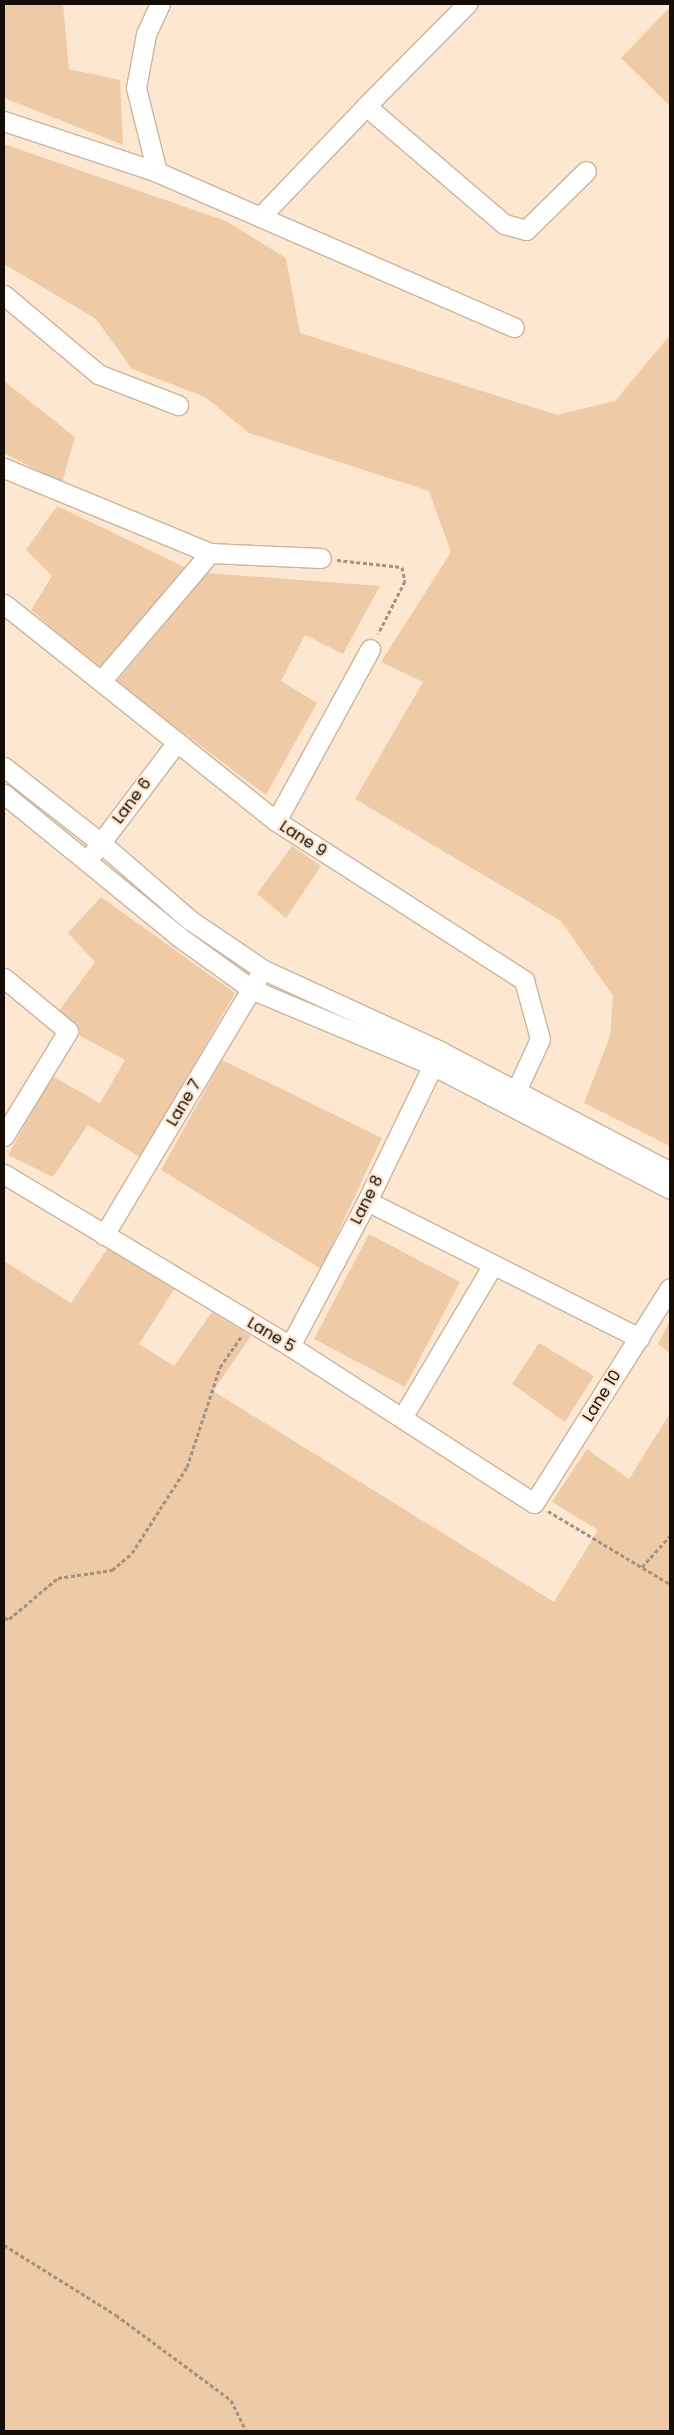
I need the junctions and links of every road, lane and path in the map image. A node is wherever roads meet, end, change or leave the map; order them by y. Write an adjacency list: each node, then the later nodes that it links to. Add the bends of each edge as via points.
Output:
1 (160, 4): 6 (street, via 146,34 136,88)
2 (467, 4): 3 (street)
3 (366, 106): 5 (street, via 504,224 526,230); 7 (street)
4 (4, 121): 6 (street)
5 (586, 171)
6 (157, 172): 7 (street)
7 (262, 215): 9 (street)
8 (4, 295): 10 (street, via 98,374)
9 (514, 327)
10 (178, 404)
11 (6, 474): 12 (street)
12 (210, 553): 13 (street); 16 (street)
13 (322, 558): 15 (path, via 402,567 405,581)
14 (4, 604): 16 (street, Lane 9)
15 (370, 649): 20 (street)
16 (101, 681): 17 (street, Lane 9)
17 (177, 742): 20 (street, Lane 9); 21 (street, Lane 6)
18 (4, 767): 21 (street)
19 (4, 794): 22 (street)
20 (276, 821): 27 (street, Lane 9, via 524,980 540,1039)
21 (101, 843): 22 (street, Lane 6); 23 (street, via 190,920)
22 (88, 860): 25 (street, via 178,936)
23 (262, 969): 25 (street, Lane 7); 26 (street)
24 (4, 978): 28 (street, via 68,1031)
25 (253, 990): 26 (street); 33 (street, Lane 7)
26 (436, 1058): 27 (street); 31 (street); 32 (street, Lane 8)
27 (516, 1091): 29 (street)
28 (4, 1136)
29 (670, 1172)
30 (4, 1174): 33 (street, Lane 5)
31 (670, 1189)
32 (367, 1201): 34 (street); 38 (street, Lane 8)
33 (104, 1235): 36 (street, Lane 5)
34 (493, 1265): 37 (street); 39 (street)
35 (670, 1288): 37 (street, Lane 10)
36 (251, 1322): 38 (street, Lane 5); 44 (path, via 220,1367 187,1467 132,1552 112,1570 58,1578 9,1619)
37 (638, 1338): 40 (street, Lane 10)
38 (290, 1346): 39 (street, Lane 5)
39 (402, 1418): 40 (street, Lane 5)
40 (534, 1503): 42 (path)
41 (670, 1536): 42 (path)
42 (642, 1567): 43 (path)
43 (670, 1584)
44 (4, 1618)
45 (4, 2245): 46 (path, via 116,2315 231,2400)
46 (246, 2431)

